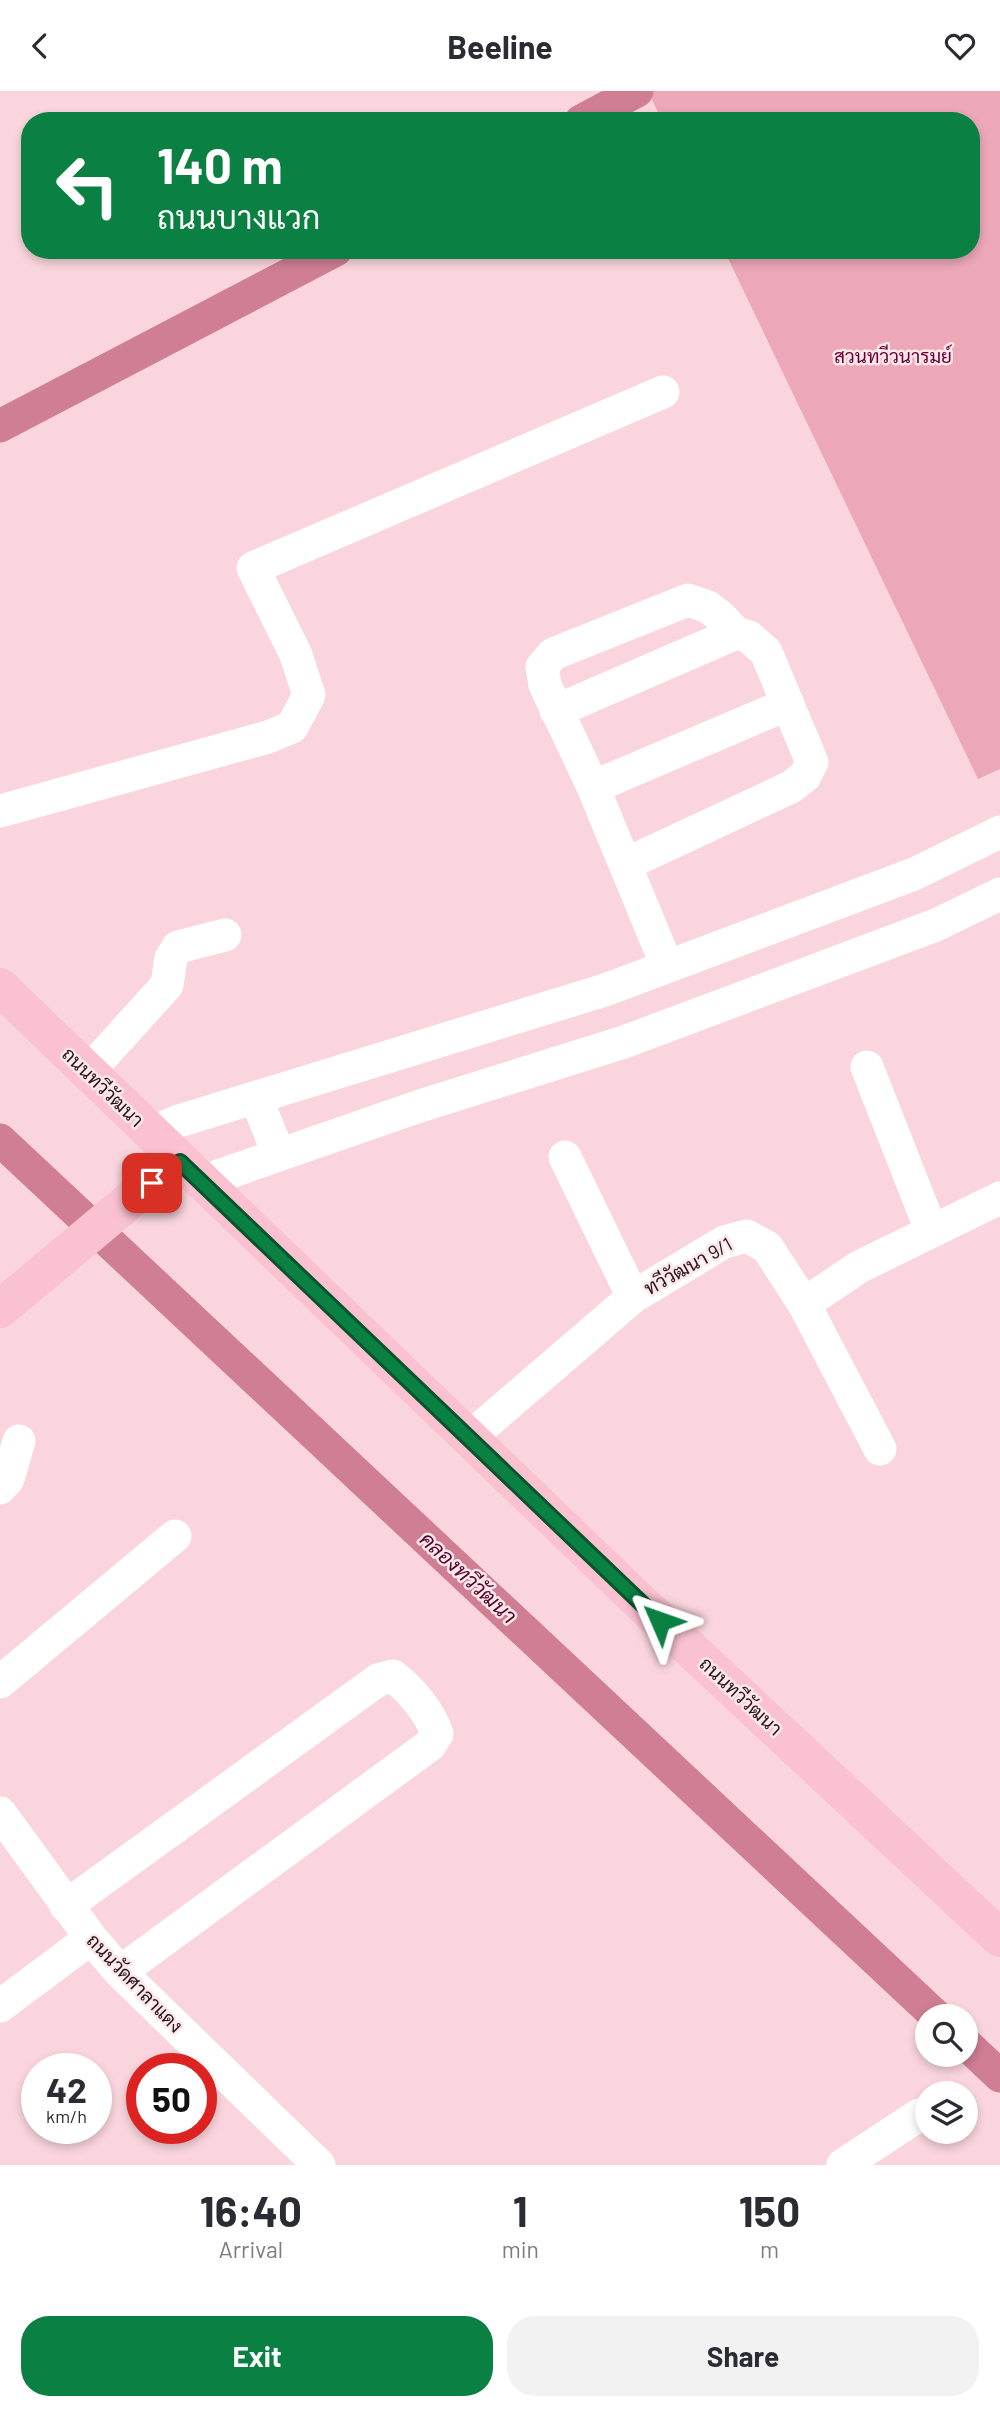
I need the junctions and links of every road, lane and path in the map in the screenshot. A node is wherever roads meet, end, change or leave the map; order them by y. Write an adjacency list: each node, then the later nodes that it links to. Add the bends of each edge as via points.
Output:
1 (663, 392): 6 (street, via 253,568 296,655 309,695 292,727)
2 (736, 633): 3 (street, via 749,637 766,652); 4 (street); 4 (street, via 708,607 688,600 553,654 542,667)
3 (788, 704): 5 (street); 8 (street, via 812,762 805,776 791,787)
4 (556, 711): 5 (street)
5 (593, 787): 8 (street)
6 (0, 811)
7 (1000, 832): 11 (street, via 914,874)
8 (626, 864): 11 (street)
9 (1000, 894): 17 (street, via 936,925 624,1042)
10 (225, 935): 14 (street, via 178,947 171,958 167,985)
11 (667, 966): 15 (street, via 605,990)
12 (0, 987): 14 (main road, ถนนทวีวัฒนา)
13 (867, 1067): 21 (street)
14 (88, 1072): 16 (main road, ถนนทวีวัฒนา)
15 (256, 1098): 16 (street); 17 (street)
16 (151, 1133): 19 (main road, ถนนทวีวัฒนา)
17 (279, 1155): 19 (street)
18 (565, 1157): 22 (street)
19 (191, 1172): 24 (main road, via 140,1192); 25 (main road, ถนนทวีวัฒนา)
20 (1000, 1198): 21 (street)
21 (931, 1230): 23 (street, via 859,1267)
22 (633, 1297): 23 (street, ทวีวัฒนา 9/1, via 724,1242 747,1236 767,1247); 25 (street, ทวีวัฒนา 9/1)
23 (804, 1304): 27 (street, ทวีวัฒนา 9/1)
24 (0, 1309)
25 (469, 1438): 34 (main road, ถนนทวีวัฒนา)
26 (19, 1441): 28 (street, via 8,1479)
27 (880, 1449)
28 (0, 1487)
29 (175, 1536): 30 (street)
30 (0, 1682)
31 (0, 1813): 32 (street, ถนนวัดศาลาแดง)
32 (66, 1906): 33 (street, ถนนวัดศาลาแดง); 35 (street, via 378,1680 393,1676 433,1720 437,1734 430,1745)
33 (90, 1938): 35 (street, ถนนวัดศาลาแดง); 36 (street)
34 (1000, 1938)
35 (120, 1972): 38 (street, ถนนวัดศาลาแดง)
36 (0, 2006)
37 (915, 2118): 39 (street)
38 (319, 2165)
39 (843, 2165)

